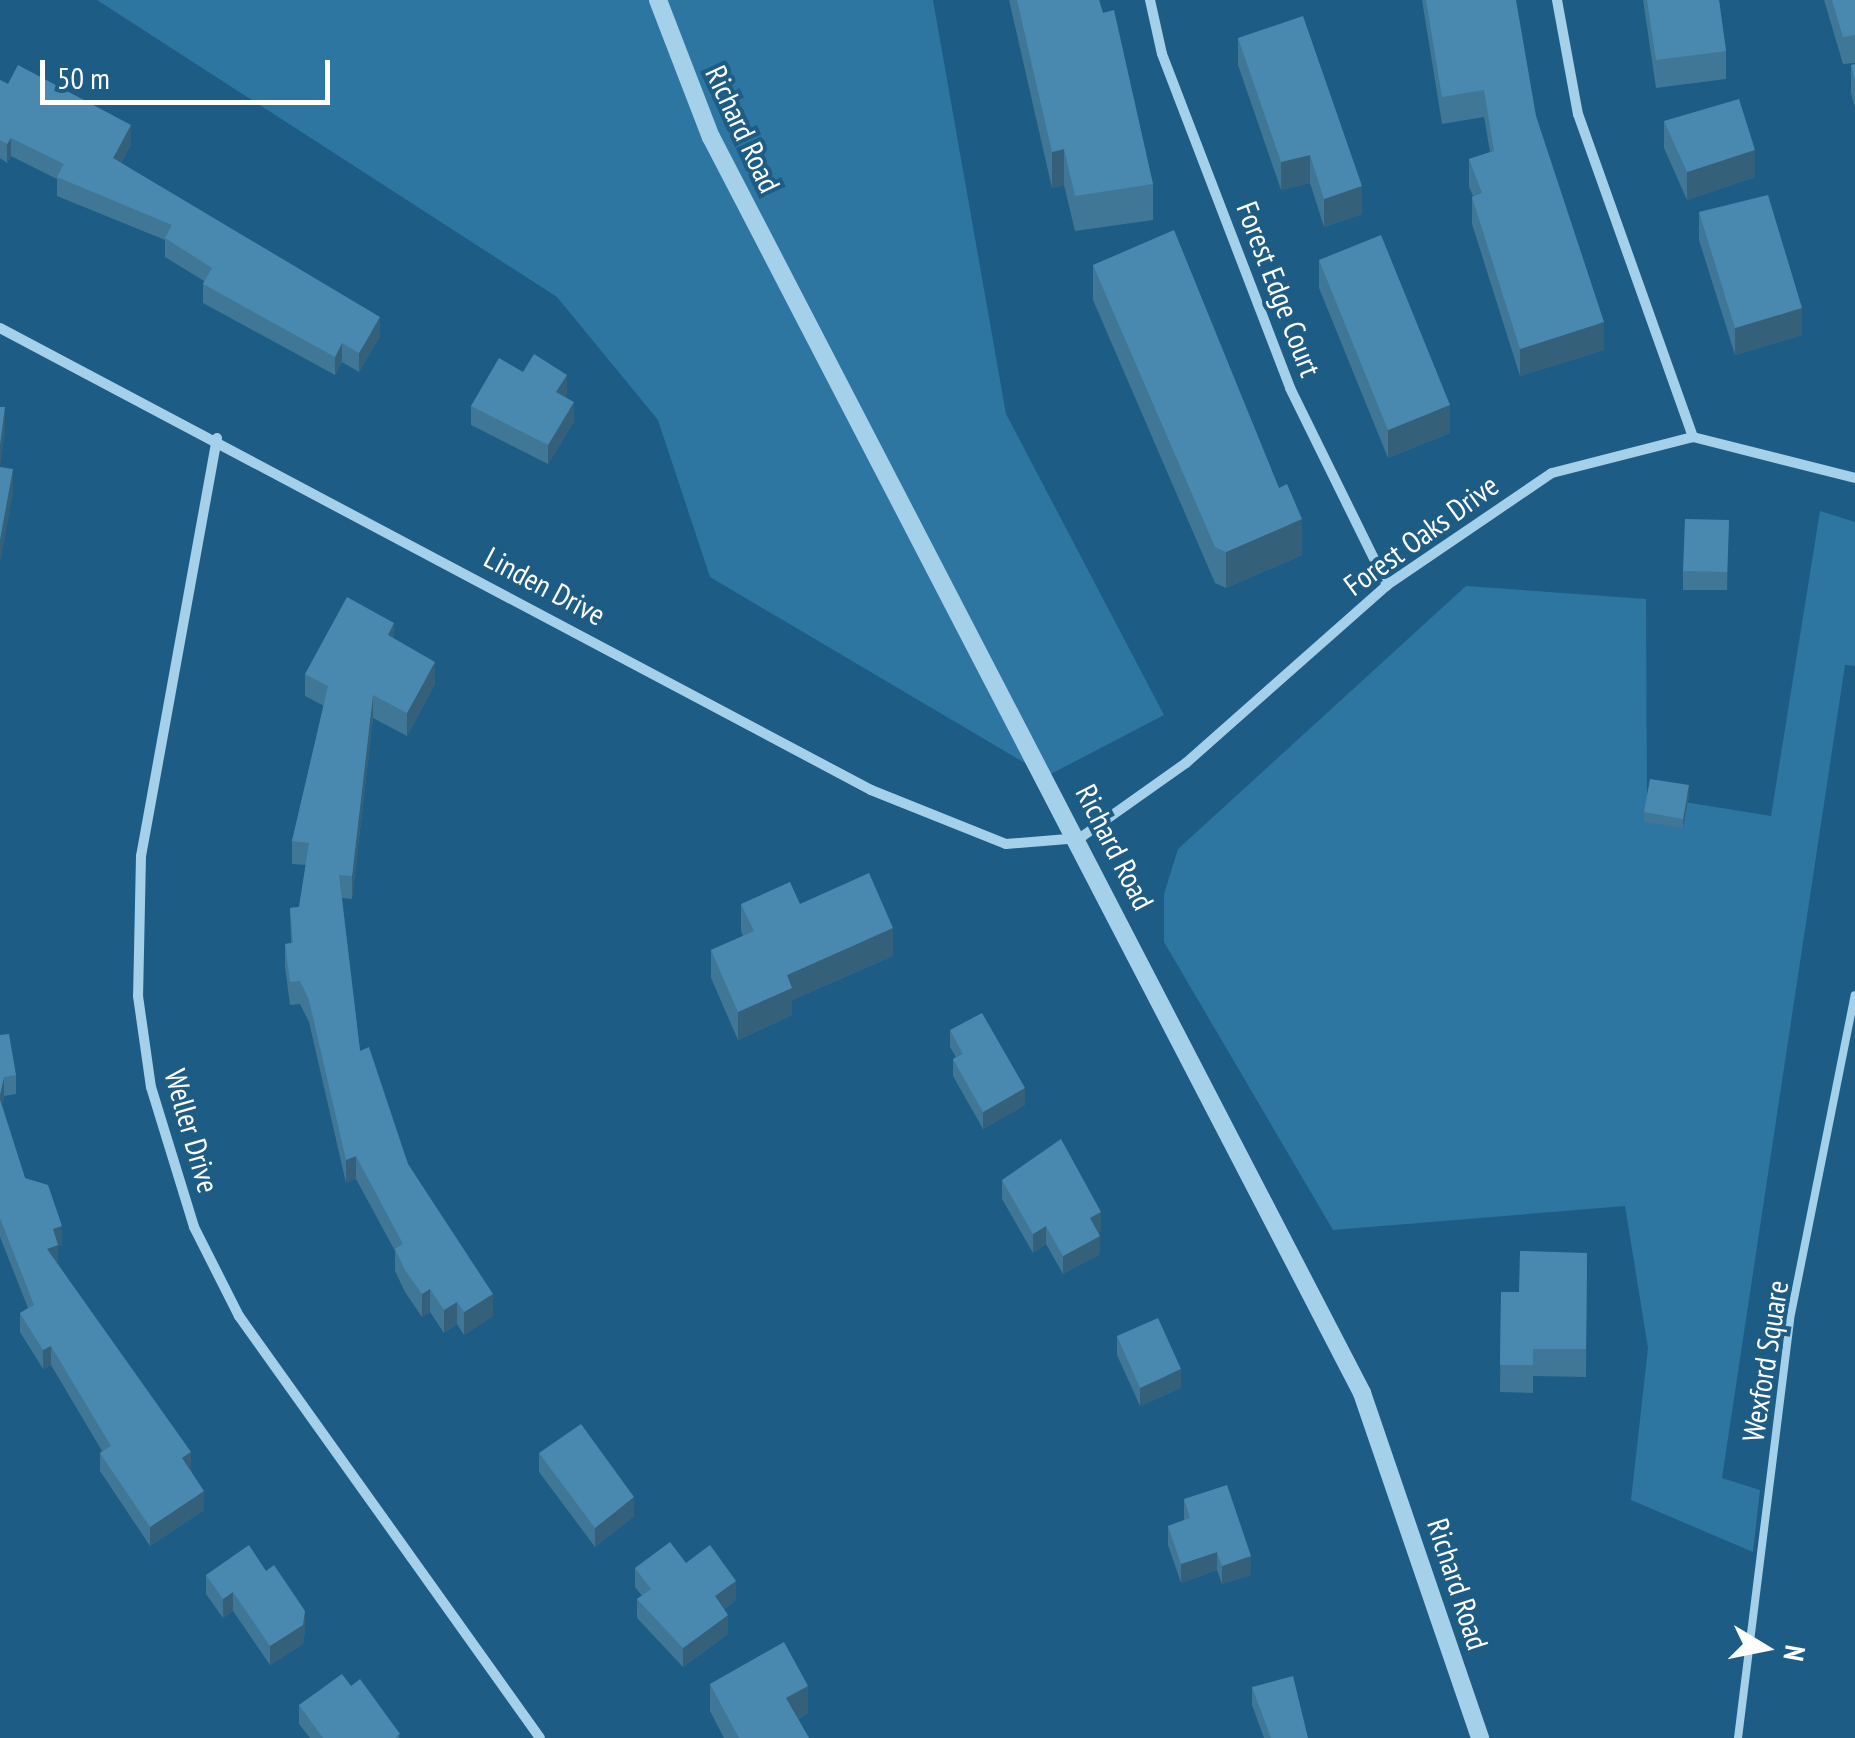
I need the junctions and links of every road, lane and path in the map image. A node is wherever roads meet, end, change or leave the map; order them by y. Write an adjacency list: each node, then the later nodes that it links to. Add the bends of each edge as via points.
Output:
1 (658, 0): 9 (street, Richard Road, via 711,137)
2 (1150, 0): 8 (street, Forest Edge Court, via 1162,54 1290,388)
3 (1558, 0): 5 (street, via 1578,114)
4 (0, 328): 6 (street, Linden Drive)
5 (1693, 437): 7 (street, Forest Oaks Drive); 8 (street, Forest Oaks Drive, via 1552,474)
6 (217, 438): 9 (street, Linden Drive, via 870,790 1006,844); 11 (street, Weller Drive, via 142,856 138,996 155,1103 194,1226 240,1316)
7 (1855, 478)
8 (1388, 585): 9 (street, Forest Oaks Drive, via 1186,763)
9 (1080, 838): 12 (street, Richard Road, via 1362,1393)
10 (1855, 995): 13 (lane, Wexford Square, via 1790,1318)
11 (540, 1738)
12 (1480, 1738)
13 (1738, 1738)

